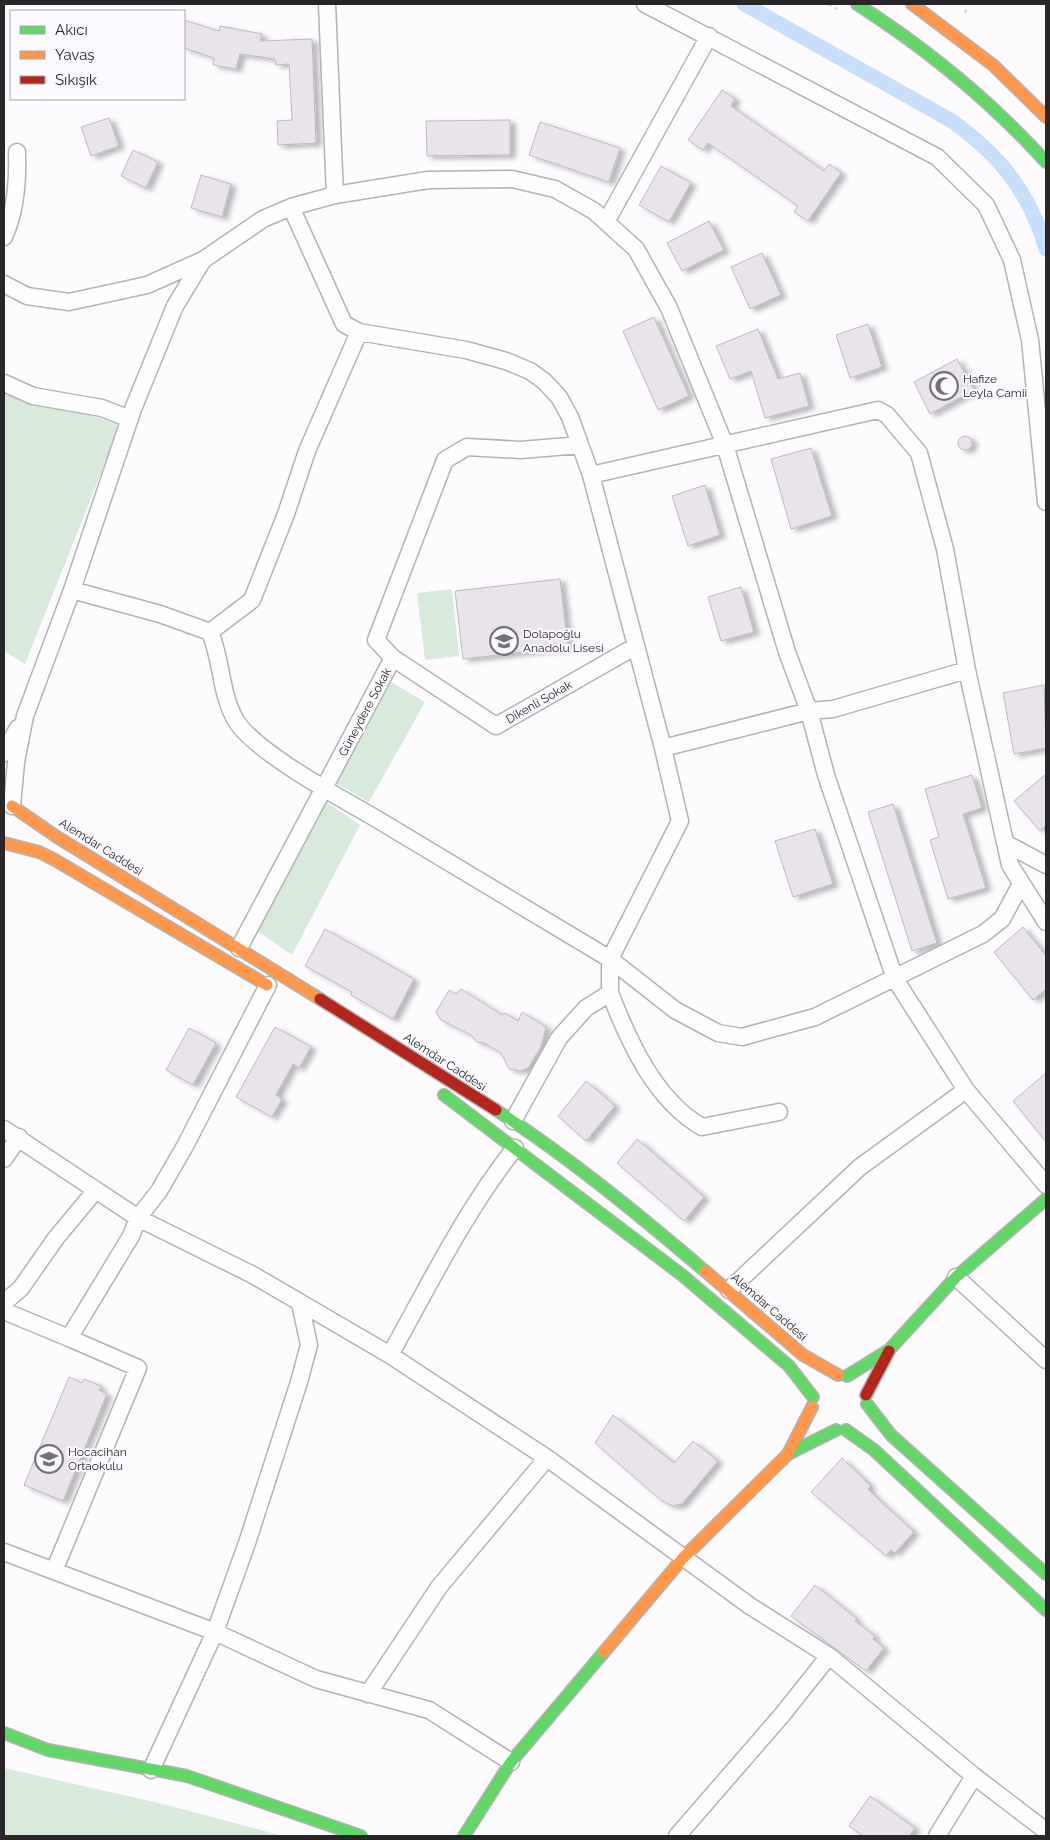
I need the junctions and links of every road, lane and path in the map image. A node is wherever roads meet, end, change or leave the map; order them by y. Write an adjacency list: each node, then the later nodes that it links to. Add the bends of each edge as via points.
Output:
1 (327, 4): 11 (street)
2 (645, 4): 7 (street)
3 (857, 4): 10 (main road, via 966,81)
4 (912, 4): 8 (main road, via 993,65)
5 (968, 4): 6 (path)
6 (965, 13)
7 (708, 36): 13 (street); 23 (street, via 937,157 986,205 1012,260 1030,340)
8 (1046, 117)
9 (17, 152): 14 (street, via 18,179)
10 (1046, 162)
11 (335, 195): 12 (street); 13 (street, via 428,180 512,179 555,189 594,211)
12 (291, 207): 15 (street, via 263,219); 17 (street, via 344,324)
13 (606, 222): 21 (street, via 636,249 669,308)
14 (4, 237)
15 (203, 260): 16 (street, via 147,285 69,302 27,296); 19 (street, via 175,306)
16 (4, 284)
17 (359, 332): 20 (street, via 466,350 506,360 530,371 559,397); 25 (street, via 307,451 252,600)
18 (4, 383): 19 (street, via 33,396 102,408)
19 (130, 419): 24 (street)
20 (580, 445): 22 (street); 27 (street, Güneydere Sokak, via 521,450 467,447 445,460 376,640)
21 (725, 446): 22 (street); 28 (street, via 878,410 886,415 920,453 945,549); 29 (street, via 787,652)
22 (590, 475): 26 (street)
23 (1046, 502)
24 (72, 590): 25 (street, via 160,614); 30 (street)
25 (210, 632): 33 (street, via 217,649 224,692 235,720 259,746)
26 (636, 646): 27 (street, Dikenli Sokak, via 496,726); 31 (street)
27 (393, 658): 33 (street, Güneydere Sokak)
28 (967, 670): 29 (street, via 833,709); 36 (street)
29 (809, 711): 31 (street); 42 (street, via 826,775)
30 (25, 716): 32 (street); 34 (street)
31 (664, 748): 41 (street, via 680,821)
32 (4, 753)
33 (324, 788): 40 (street, Güneydere Sokak); 41 (street)
34 (10, 808): 40 (main road, Alemdar Caddesi)
35 (5, 839): 43 (main road, via 56,860)
36 (1005, 843): 37 (street); 38 (street, via 1010,865)
37 (1046, 865)
38 (1021, 884): 39 (street); 42 (street, via 1002,919 983,934)
39 (1046, 922)
40 (239, 948): 48 (main road, Alemdar Caddesi)
41 (610, 959): 42 (street, via 675,1010 718,1033 742,1037 815,1017); 44 (street)
42 (894, 979): 46 (street)
43 (272, 988): 56 (street, via 159,1191)
44 (610, 993): 47 (street, via 622,1025 657,1087 690,1120 702,1127); 48 (street, via 586,1008 559,1038)
45 (434, 1089): 51 (main road)
46 (966, 1090): 53 (street); 58 (street, via 860,1167)
47 (779, 1112)
48 (513, 1121): 58 (main road, Alemdar Caddesi, via 546,1142)
49 (4, 1129): 50 (street)
50 (19, 1137): 52 (street); 54 (street)
51 (515, 1148): 64 (street, via 493,1175 468,1216); 68 (main road, via 682,1275 789,1366)
52 (4, 1159)
53 (1046, 1185)
54 (96, 1190): 56 (street); 59 (street, via 56,1238 21,1288)
55 (1046, 1199): 57 (main road)
56 (138, 1218): 60 (street, via 253,1275); 62 (street, via 132,1236)
57 (956, 1277): 63 (main road); 65 (street)
58 (729, 1290): 66 (main road, Alemdar Caddesi, via 803,1354)
59 (4, 1303)
60 (300, 1303): 64 (street); 77 (street, via 308,1345 302,1373)
61 (4, 1311): 62 (street)
62 (69, 1338): 74 (street, via 138,1368)
63 (889, 1350): 66 (main road); 67 (main road)
64 (390, 1355): 71 (street)
65 (1046, 1360)
66 (843, 1376): 67 (main road, via 855,1380); 68 (main road, via 822,1382)
67 (867, 1399): 69 (main road, via 861,1421); 75 (main road, via 891,1435)
68 (812, 1402): 69 (main road, via 820,1423); 70 (main road)
69 (841, 1430): 70 (main road); 76 (main road, via 874,1450)
70 (788, 1454): 73 (main road)
71 (547, 1458): 73 (street); 79 (street, via 439,1587)
72 (4, 1552): 74 (street)
73 (683, 1558): 78 (street, via 750,1606); 81 (main road)
74 (54, 1571): 77 (street)
75 (1046, 1574)
76 (1046, 1610)
77 (215, 1632): 79 (street, via 316,1679); 82 (street)
78 (829, 1656): 83 (street); 87 (street)
79 (368, 1694): 81 (street, via 429,1710)
80 (4, 1733): 82 (main road, via 48,1750)
81 (511, 1762): 86 (main road)
82 (151, 1770): 85 (main road, via 186,1776)
83 (974, 1776): 84 (street); 88 (street)
84 (1046, 1831)
85 (361, 1836)
86 (464, 1836)
87 (677, 1836)
88 (937, 1836)

